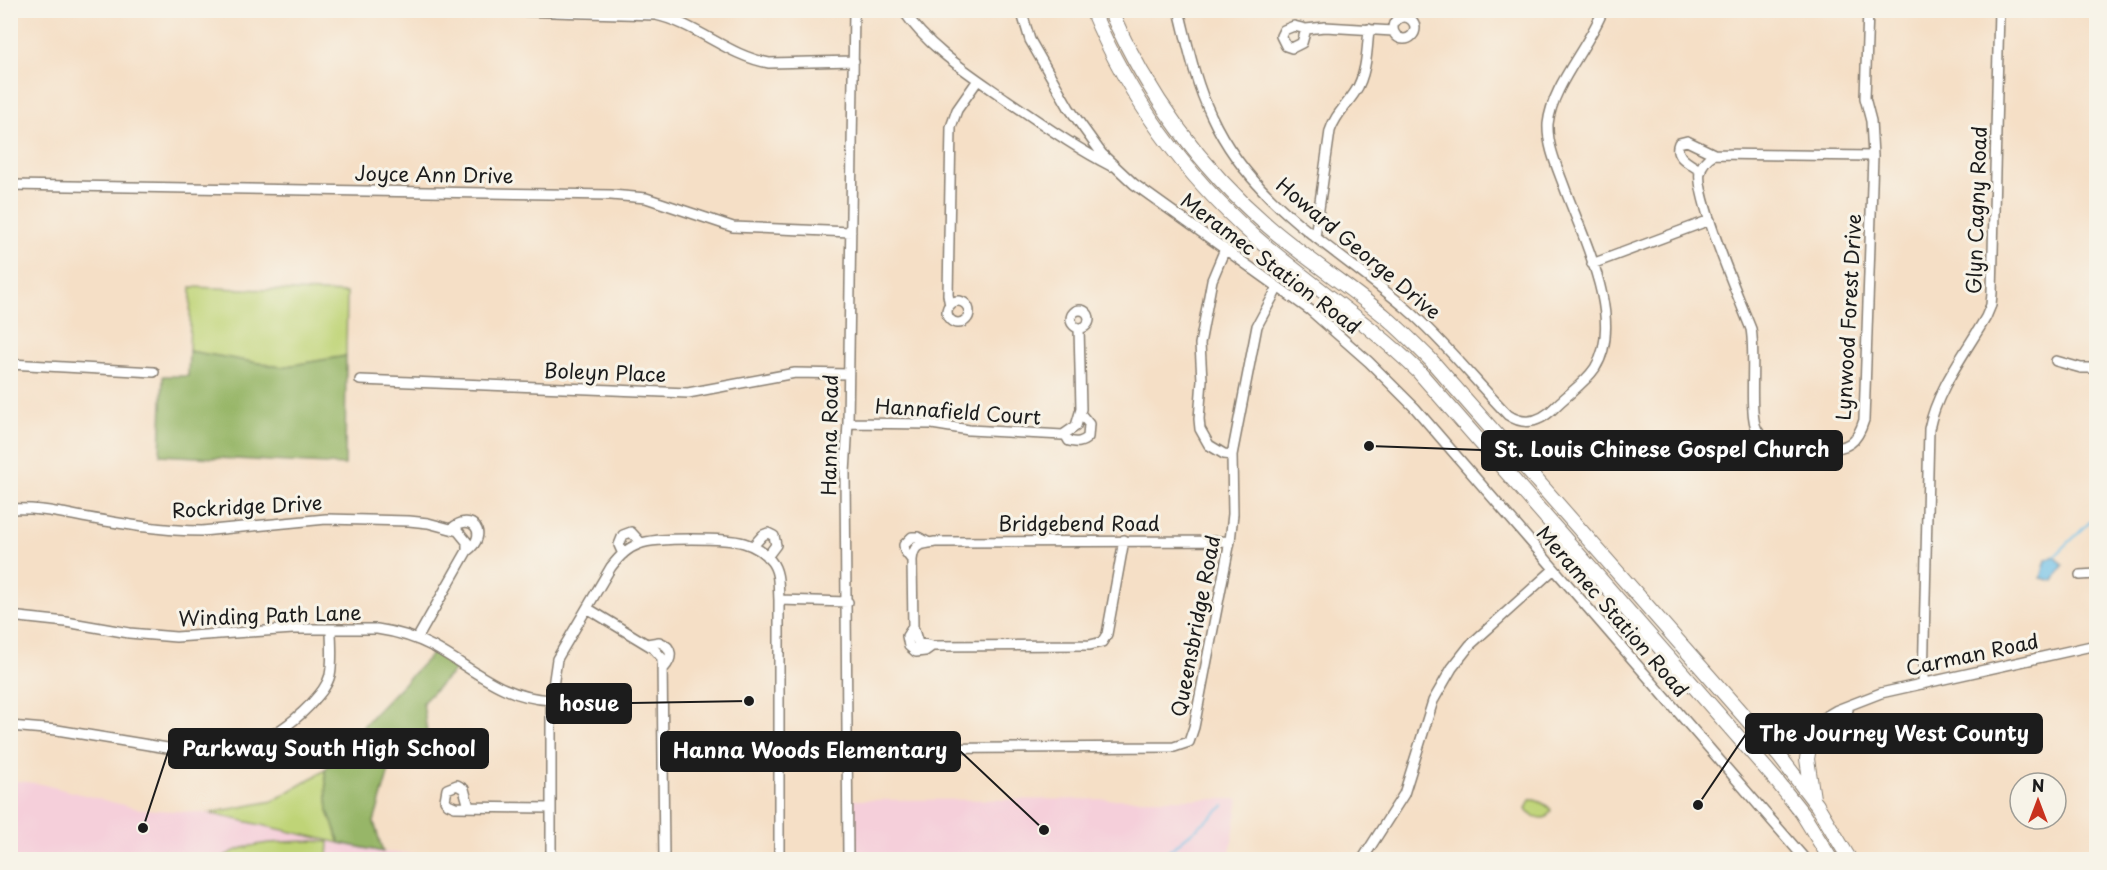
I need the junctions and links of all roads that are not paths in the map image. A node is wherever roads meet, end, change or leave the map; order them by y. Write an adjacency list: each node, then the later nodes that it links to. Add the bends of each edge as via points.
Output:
1 (484, 10): 14 (street, via 656,15 678,21 757,61)
2 (854, 10): 14 (street, Hanna Road)
3 (903, 10): 15 (street, via 920,33)
4 (1021, 10): 18 (street, Meramec Station Road, via 1030,40 1069,108)
5 (1092, 10): 67 (highway, via 1141,105 1195,176 1257,239 1367,324 1418,371)
6 (1179, 10): 23 (street, Howard George Drive, via 1198,86 1229,149 1283,212)
7 (1603, 10): 25 (street, via 1554,102 1548,127 1554,160)
8 (1868, 10): 17 (street, Lynwood Forest Drive, via 1865,98)
9 (1999, 10): 60 (street, Glyn Cagny Road, via 1992,293 1986,317 1942,392 1929,429)
10 (1114, 14): 62 (highway, via 1143,76 1199,155 1269,226 1387,318 1430,359)
11 (1306, 29): 12 (street)
12 (1369, 29): 13 (street); 23 (street, via 1361,82 1330,131)
13 (1393, 31)
14 (854, 61): 22 (street, Hanna Road)
15 (978, 80): 18 (street, via 1072,146); 27 (street, via 957,110 951,127)
16 (1714, 154): 17 (street); 19 (street); 19 (street, via 1687,141 1679,143 1678,154)
17 (1873, 156): 21 (street, Lynwood Forest Drive, via 1864,420 1854,442 1844,448 1776,446 1757,429 1753,418 1751,329)
18 (1119, 171): 24 (street, Meramec Station Road)
19 (1701, 171): 21 (street, Lynwood Forest Drive)
20 (10, 185): 22 (street, Joyce Ann Drive, via 611,195 646,198 733,227)
21 (1710, 220): 25 (street)
22 (851, 232): 33 (street, Hanna Road)
23 (1315, 237): 25 (street, Howard George Drive, via 1425,324 1502,408 1524,422 1544,417 1586,379 1600,358 1604,310)
24 (1225, 249): 26 (street, Meramec Station Road); 38 (street, via 1212,280 1200,344 1199,419 1209,444)
25 (1592, 264)
26 (1277, 289): 38 (street, Queensbridge Road, via 1257,326); 48 (street, Meramec Station Road, via 1338,334 1415,408)
27 (950, 305)
28 (1079, 328): 35 (street, Hannafield Court)
29 (2056, 361): 31 (street)
30 (10, 364): 32 (street)
31 (2097, 368)
32 (154, 372)
33 (848, 374): 34 (street, Boleyn Place, via 795,373 688,393); 36 (street, Hanna Road)
34 (360, 380)
35 (1080, 413): 37 (street, Hannafield Court, via 1076,426); 37 (street, Hannafield Court, via 1089,424 1088,436 1076,443)
36 (848, 423): 37 (street, Hannafield Court, via 932,424 969,430); 52 (street, Hanna Road)
37 (1065, 434)
38 (1233, 455): 42 (street, Queensbridge Road)
39 (10, 509): 40 (street, Rockridge Drive, via 57,511 182,531 326,519 409,521)
40 (452, 529): 45 (street, Rockridge Drive, via 463,536); 45 (street, Rockridge Drive, via 466,521 478,529 479,536)
41 (1124, 540): 42 (street, Bridgebend Road); 55 (street, Bridgebend Road, via 918,545 912,560); 59 (street, via 1107,634 1102,642)
42 (1230, 542): 65 (street, Queensbridge Road, via 1189,742 1174,747)
43 (641, 543): 44 (street, via 668,539 733,541); 46 (street); 46 (street, via 631,532 622,535 619,545)
44 (753, 546): 47 (street); 47 (street, via 763,535 774,536 776,545)
45 (467, 551): 57 (street)
46 (623, 554): 53 (street)
47 (767, 557): 51 (street, via 776,569)
48 (1553, 570): 71 (street, Meramec Station Road); 76 (street, via 1470,645 1452,668 1433,701 1404,794)
49 (2097, 574): 50 (street)
50 (2080, 575)
51 (779, 600): 52 (street); 74 (street)
52 (848, 602): 65 (street, Hanna Road)
53 (586, 608): 61 (street, via 557,659); 73 (street, via 647,644 662,658)
54 (10, 616): 56 (street, Winding Path Lane, via 176,637)
55 (913, 627): 59 (street, Bridgebend Road, via 918,643); 59 (street, via 907,636 909,646 925,651)
56 (332, 628): 57 (street, Winding Path Lane, via 377,629); 63 (street, via 330,676 324,688 286,728 243,749 204,754)
57 (417, 639): 61 (street, Winding Path Lane, via 491,684 519,695)
58 (2097, 645): 60 (street, Carman Road)
59 (932, 646)
60 (1923, 684): 64 (street, Carman Road, via 1881,693 1837,710)
61 (551, 700): 70 (street)
62 (1746, 720): 64 (highway, via 1778,731); 66 (highway)
63 (10, 726)
64 (1809, 733): 66 (street, Carman Road, via 1793,742); 68 (highway, via 1807,759)
65 (848, 749): 75 (street, Hanna Road)
66 (1780, 757): 67 (street, Carman Road); 68 (highway)
67 (1766, 768): 77 (highway, via 1802,813)
68 (1814, 800): 78 (highway)
69 (469, 807): 70 (street)
70 (551, 808): 72 (street)
71 (1805, 858)
72 (552, 860)
73 (664, 860)
74 (779, 860)
75 (848, 860)
76 (1362, 860)
77 (1831, 860)
78 (1850, 860)

